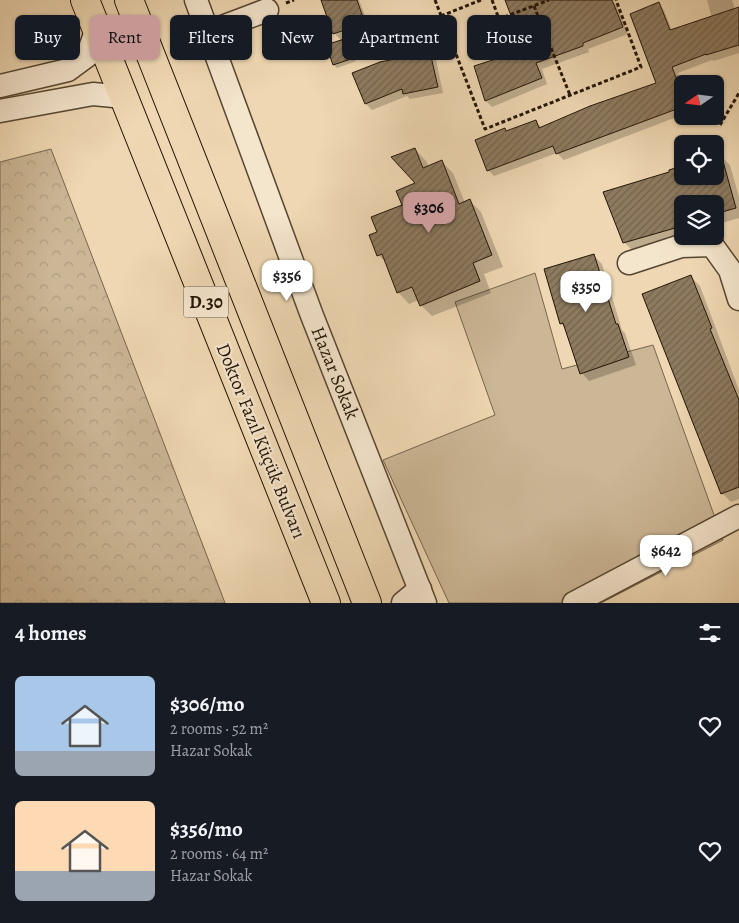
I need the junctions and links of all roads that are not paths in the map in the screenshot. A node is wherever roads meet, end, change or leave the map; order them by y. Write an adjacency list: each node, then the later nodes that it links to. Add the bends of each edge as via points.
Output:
1 (85, 0): 5 (highway, Doktor Fazıl Küçük Bulvarı / D.30)
2 (129, 0): 19 (highway, Doktor Fazıl Küçük Bulvarı / D.30)
3 (196, 0): 6 (street, Hazar Sokak)
4 (267, 10): 7 (street)
5 (91, 15)
6 (202, 15)
7 (252, 16)
8 (90, 48): 11 (street, via 87,56 68,70)
9 (109, 60): 12 (highway, Doktor Fazıl Küçük Bulvarı / D.30)
10 (219, 60): 17 (street, Hazar Sokak)
11 (0, 86)
12 (124, 97): 13 (street, via 93,94); 18 (highway, Doktor Fazıl Küçük Bulvarı / D.30)
13 (0, 111)
14 (628, 263): 15 (street, via 681,246 712,245 730,270)
15 (739, 298)
16 (739, 516): 20 (street)
17 (416, 598)
18 (326, 603)
19 (367, 603)
20 (574, 603)

